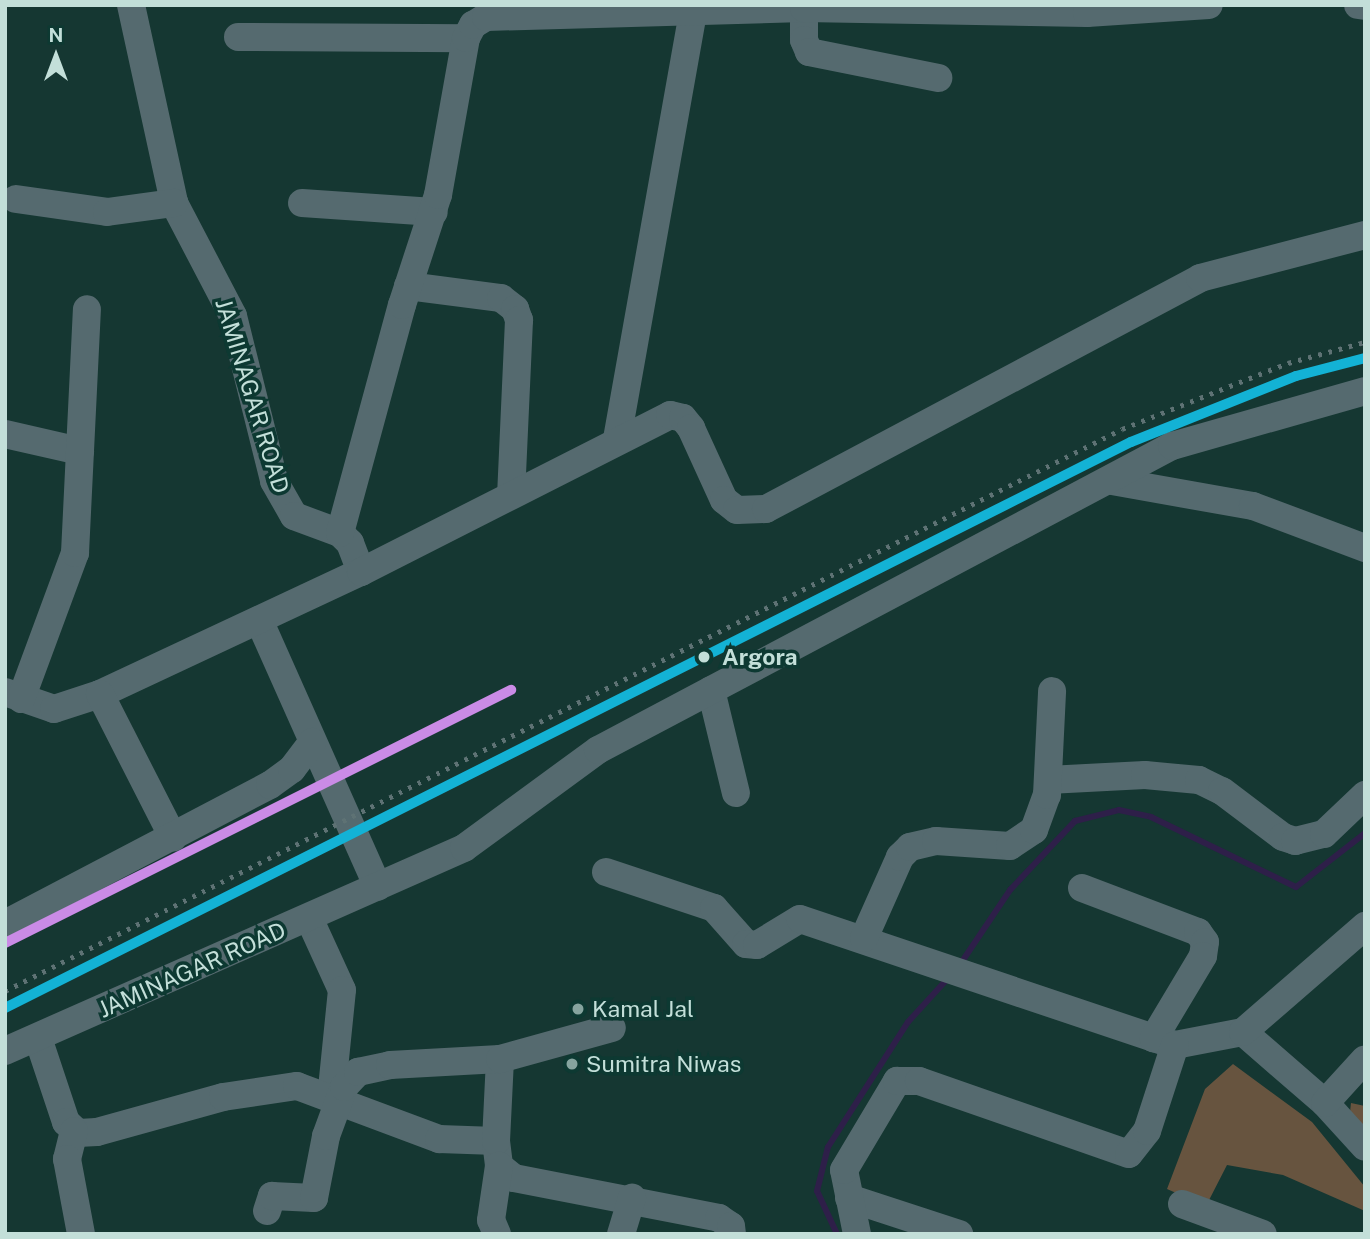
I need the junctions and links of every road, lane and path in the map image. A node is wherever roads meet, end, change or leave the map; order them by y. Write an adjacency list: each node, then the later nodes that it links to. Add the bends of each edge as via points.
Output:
1 (131, 5): 11 (street, JAMINAGAR ROAD)
2 (1209, 5): 4 (street, via 1061,14)
3 (1358, 5): 5 (street)
4 (804, 6): 6 (street); 9 (street, via 804,40 809,52)
5 (1365, 6)
6 (692, 12): 8 (street, via 486,17 473,25); 19 (street)
7 (238, 37): 8 (street)
8 (466, 38): 13 (street)
9 (938, 78)
10 (16, 199): 11 (street, via 107,212)
11 (174, 203): 23 (street, JAMINAGAR ROAD, via 233,316 284,501 294,516)
12 (302, 203): 13 (street)
13 (434, 212): 15 (street)
14 (1365, 235): 19 (street, via 1200,278 766,509 737,510 724,500 683,418 670,415)
15 (408, 286): 22 (street, via 501,298 515,309 519,320); 23 (street)
16 (87, 309): 20 (street)
17 (1365, 391): 21 (street, JAMINAGAR ROAD, via 1172,446)
18 (5, 434): 20 (street)
19 (617, 439): 22 (street)
20 (80, 451): 30 (street, via 75,553)
21 (1112, 481): 24 (street, via 1253,506); 27 (street, JAMINAGAR ROAD)
22 (511, 495): 25 (street)
23 (340, 533): 25 (street, via 357,554)
24 (1365, 548)
25 (361, 572): 26 (street)
26 (263, 618): 29 (street); 31 (street)
27 (711, 690): 33 (street); 37 (street, JAMINAGAR ROAD, via 598,750 464,848)
28 (1052, 691): 32 (street)
29 (100, 694): 30 (street, via 54,709); 35 (street)
30 (13, 696)
31 (312, 742): 35 (street, via 292,769 270,785); 37 (street)
32 (1048, 780): 34 (street, via 1145,775 1199,780 1222,791 1283,837 1296,841 1324,834); 42 (street, via 1042,814 1034,831 1020,844 936,841 910,847 900,857)
33 (736, 793)
34 (1365, 795)
35 (173, 837): 40 (street)
36 (606, 872): 42 (street, via 714,908 746,944 757,945 800,919)
37 (378, 887): 39 (street, JAMINAGAR ROAD)
38 (1082, 888): 46 (street, via 1198,932 1205,942)
39 (309, 918): 45 (street, JAMINAGAR ROAD); 50 (street, via 342,990)
40 (5, 924)
41 (1365, 926): 44 (street)
42 (864, 937): 46 (street)
43 (612, 1028): 48 (street)
44 (1242, 1032): 46 (street); 51 (street)
45 (38, 1038): 47 (street, JAMINAGAR ROAD); 52 (street, via 66,1122)
46 (1165, 1041): 56 (street, via 1147,1131 1129,1154 919,1081 900,1079 889,1089 848,1160 844,1179)
47 (5, 1051)
48 (499, 1059): 50 (street, via 369,1068 350,1079); 54 (street)
49 (1365, 1059): 51 (street)
50 (335, 1100): 52 (street, via 297,1086 277,1086 97,1132); 54 (street, via 439,1139); 58 (street, via 314,1198 272,1196)
51 (1325, 1103): 53 (street)
52 (74, 1131): 60 (street, via 67,1159)
53 (1365, 1147)
54 (497, 1153): 55 (street, via 514,1178); 59 (street, via 491,1220)
55 (632, 1198): 61 (street); 62 (street, via 719,1218 731,1226)
56 (849, 1198): 63 (street); 64 (street)
57 (1182, 1203): 65 (street)
58 (267, 1212)
59 (496, 1233)
60 (81, 1234)
61 (621, 1234)
62 (732, 1234)
63 (858, 1234)
64 (959, 1234)
65 (1263, 1234)

